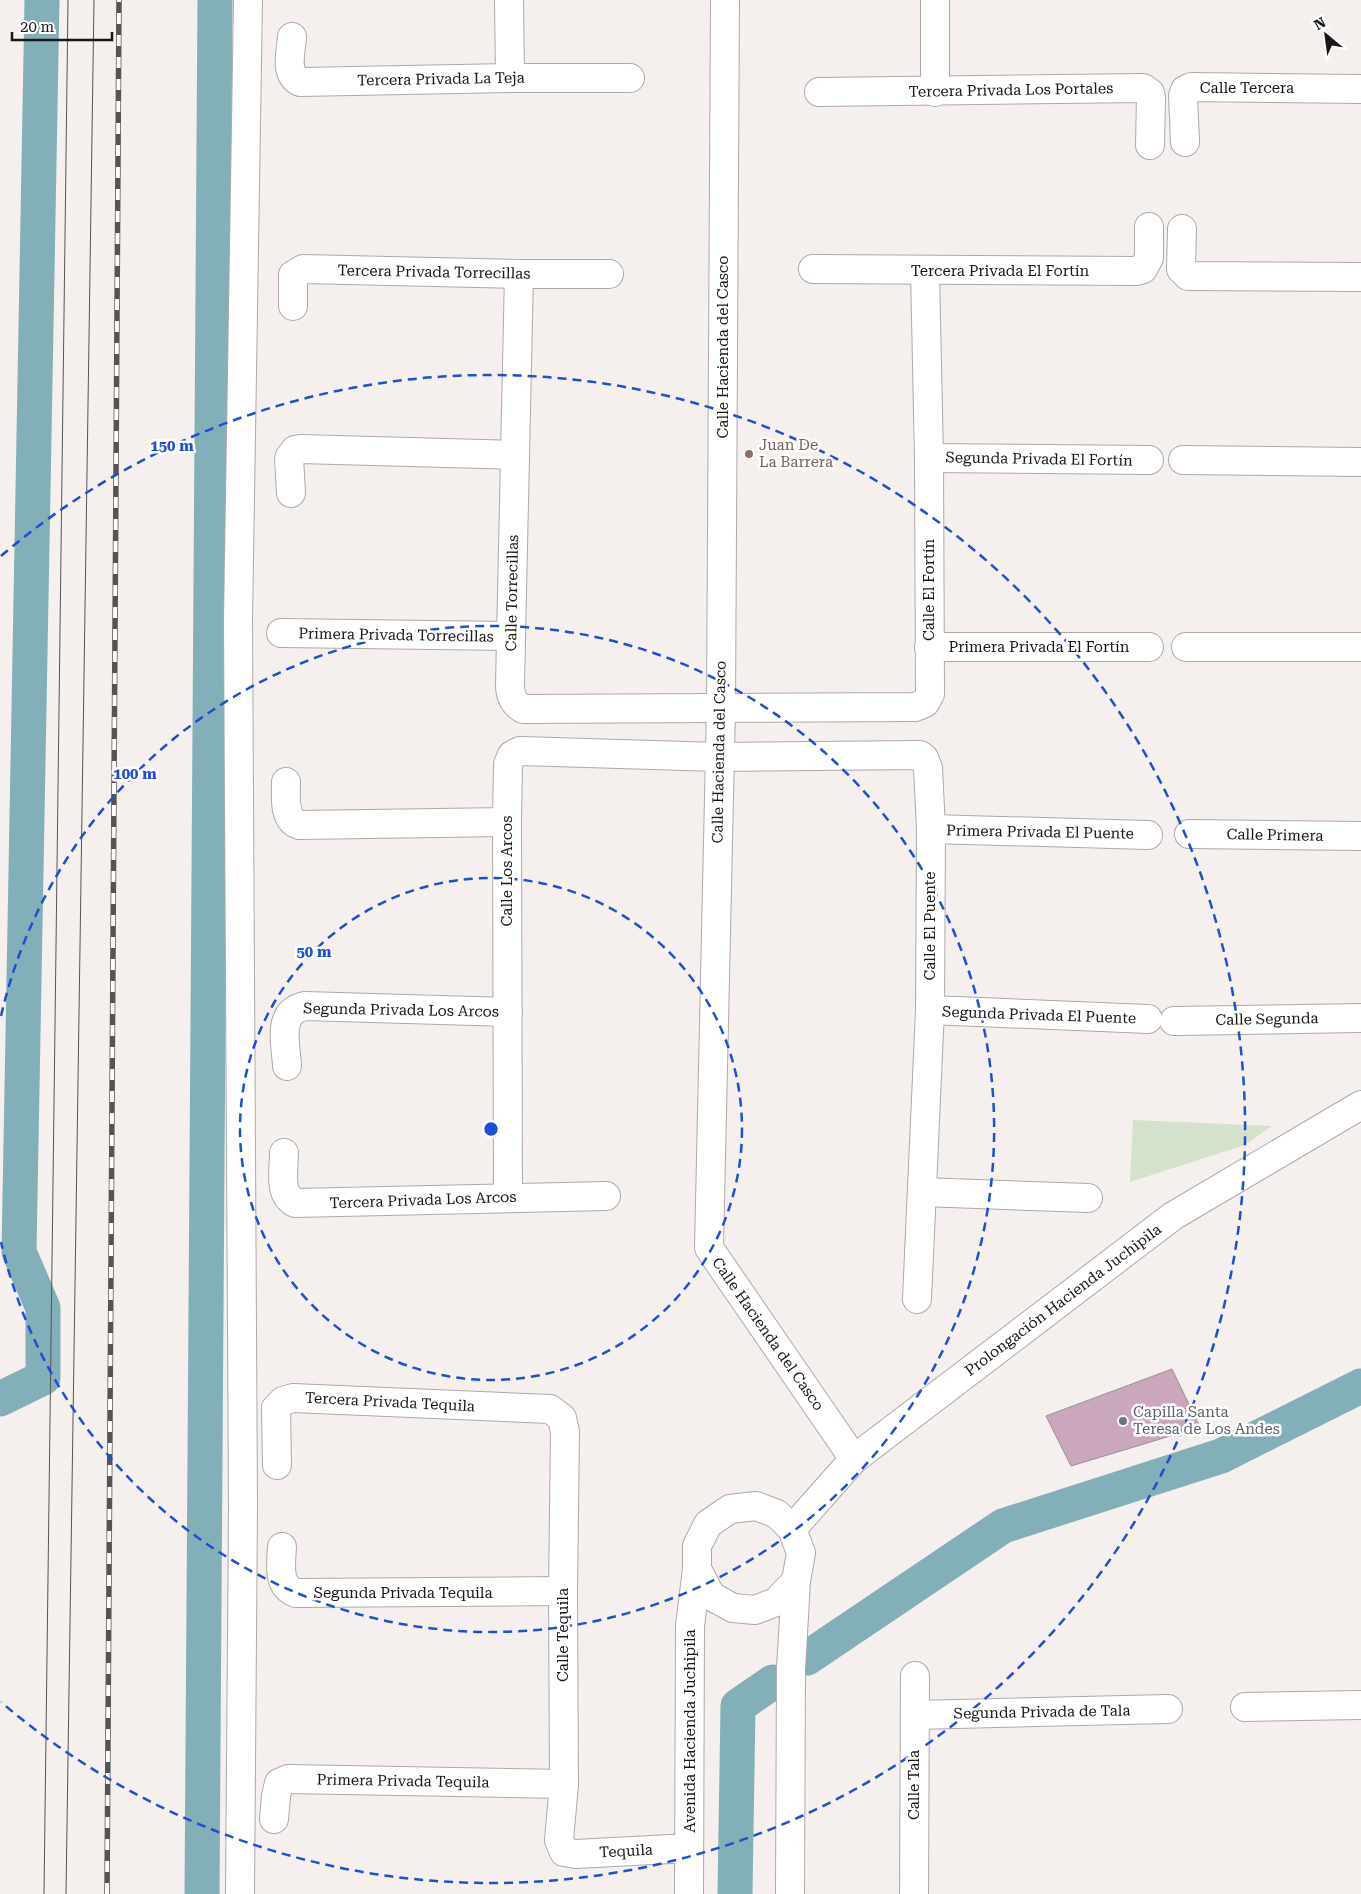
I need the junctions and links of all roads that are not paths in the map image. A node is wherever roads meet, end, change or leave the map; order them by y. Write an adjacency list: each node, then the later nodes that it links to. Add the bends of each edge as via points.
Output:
1 (248, 0): 70 (street, via 238,621 243,1496)
2 (509, 0): 6 (street)
3 (725, 0): 33 (street, Calle Hacienda del Casco)
4 (936, 0): 10 (street)
5 (292, 37): 6 (street, Tercera Privada La Teja, via 291,74 300,82)
6 (510, 78): 7 (street, Tercera Privada La Teja)
7 (630, 78)
8 (1361, 89): 11 (street, Calle Tercera, via 1190,87 1183,96)
9 (818, 92): 10 (street, Tercera Privada Los Portales)
10 (934, 92): 12 (street, Tercera Privada Los Portales, via 1143,88 1151,98)
11 (1185, 142)
12 (1150, 146)
13 (1149, 227): 16 (street, Tercera Privada El Fortín, via 1149,258 1143,269 1137,271)
14 (1182, 229): 19 (street, via 1181,269 1188,276)
15 (813, 269): 16 (street, Tercera Privada El Fortín)
16 (925, 271): 22 (street, Calle El Fortín)
17 (519, 274): 18 (street, Tercera Privada Torrecillas); 20 (street, Tercera Privada Torrecillas, via 303,269 294,275); 21 (street, Calle Torrecillas)
18 (609, 274)
19 (1361, 277)
20 (293, 306)
21 (515, 455): 26 (street, via 300,449 289,458); 28 (street, Calle Torrecillas)
22 (930, 458): 23 (street, Segunda Privada El Fortín); 30 (street, Calle El Fortín)
23 (1149, 460)
24 (1183, 460): 25 (street)
25 (1361, 462)
26 (291, 493)
27 (281, 634): 28 (street, Primera Privada Torrecillas)
28 (510, 636): 33 (street, Calle Torrecillas, via 510,692 512,700 523,709)
29 (1186, 646): 32 (street)
30 (929, 647): 31 (street, Primera Privada El Fortín); 33 (street, Calle El Fortín, via 930,694 920,706)
31 (1148, 647)
32 (1361, 647)
33 (721, 707): 34 (street, Calle Hacienda del Casco)
34 (719, 757): 36 (street, Calle Los Arcos, via 516,752 508,764); 37 (street, Calle El Puente, via 920,755 928,768); 54 (street, Calle Hacienda del Casco, via 709,1248)
35 (286, 782): 36 (street, via 287,812 291,821 299,825)
36 (507, 822): 42 (street, Calle Los Arcos)
37 (931, 829): 39 (street, Primera Privada El Puente); 41 (street, Calle El Puente)
38 (1189, 834): 40 (street, Calle Primera)
39 (1148, 835)
40 (1361, 836)
41 (930, 1010): 44 (street, Segunda Privada El Puente); 48 (street, Calle El Puente)
42 (508, 1012): 45 (street, Segunda Privada Los Arcos, via 305,1006 290,1012 286,1018); 50 (street, Calle Los Arcos)
43 (1361, 1018): 44 (street, Calle Segunda)
44 (1161, 1020)
45 (287, 1066)
46 (1361, 1105): 54 (street, Prolongación Hacienda Juchipila, via 1173,1216)
47 (284, 1152): 50 (street, Tercera Privada Los Arcos, via 284,1192 295,1203)
48 (922, 1192): 51 (street); 52 (street, Calle El Puente)
49 (606, 1196): 50 (street, Tercera Privada Los Arcos)
50 (508, 1197)
51 (1088, 1198)
52 (917, 1299)
53 (562, 1418): 55 (street, Tercera Privada Tequila, via 550,1409 288,1399 276,1408); 60 (street, Calle Tequila, via 565,1432)
54 (854, 1459): 56 (street, Prolongación Hacienda Juchipila)
55 (277, 1465)
56 (792, 1529): 58 (street, via 777,1514 756,1506 730,1509 708,1524 697,1546); 59 (street, via 801,1553)
57 (282, 1547): 60 (street, Segunda Privada Tequila, via 281,1574 286,1587 296,1593)
58 (697, 1569): 59 (street, via 712,1596 733,1608 755,1610 776,1602); 68 (street, Avenida Hacienda Juchipila, via 690,1626)
59 (796, 1581): 72 (street, via 791,1669)
60 (563, 1591): 66 (street, Calle Tequila)
61 (915, 1676): 65 (street, Calle Tala)
62 (1361, 1706): 63 (street)
63 (1245, 1707)
64 (1168, 1709): 65 (street, Segunda Privada de Tala)
65 (915, 1715): 73 (street, Calle Tala)
66 (564, 1784): 67 (street, Primera Privada Tequila, via 288,1779 279,1783 276,1790); 69 (street, Calle Tequila, via 559,1840)
67 (274, 1819)
68 (689, 1848): 69 (street, Tequila); 71 (street, Avenida Hacienda Juchipila)
69 (564, 1852)
70 (240, 1894)
71 (688, 1894)
72 (790, 1894)
73 (914, 1894)

